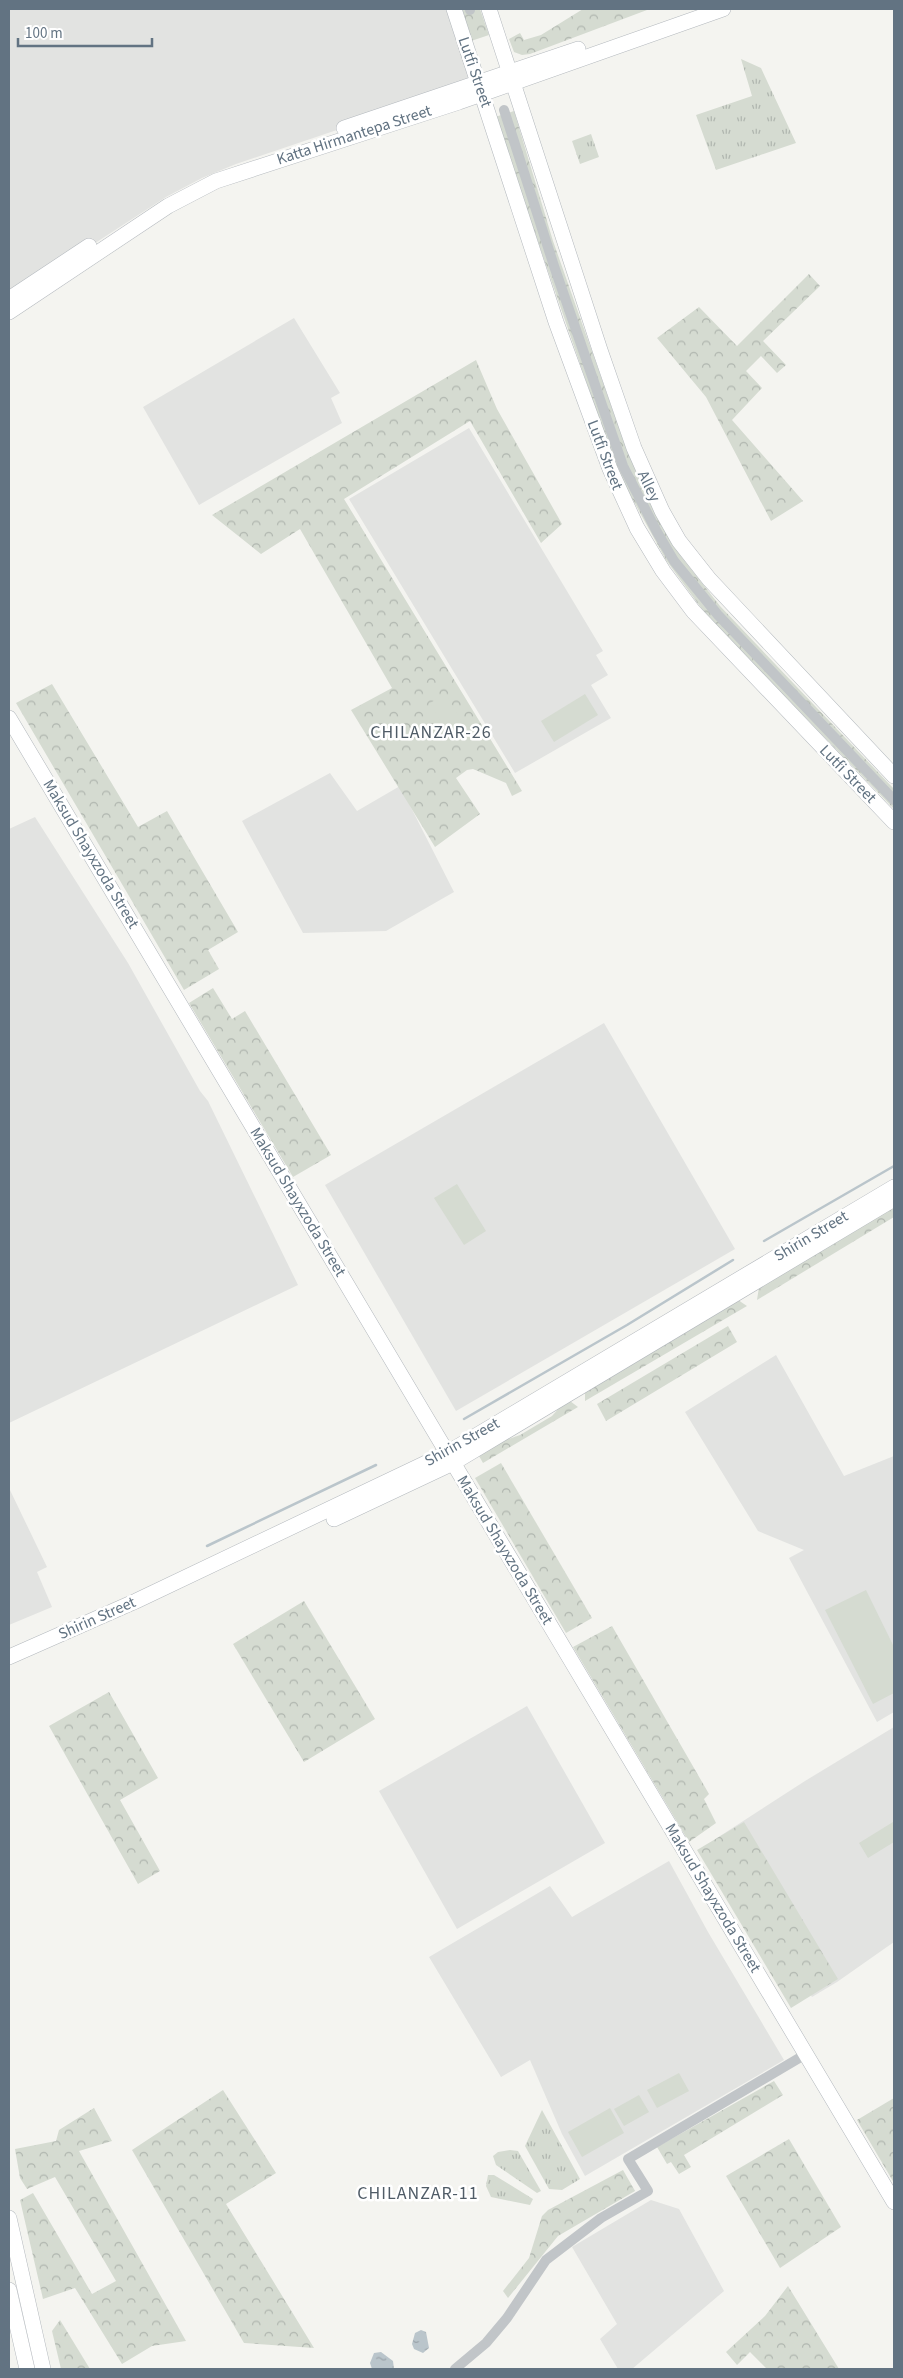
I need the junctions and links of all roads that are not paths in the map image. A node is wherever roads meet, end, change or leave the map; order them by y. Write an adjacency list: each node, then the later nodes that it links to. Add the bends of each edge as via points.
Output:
1 (454, 9): 6 (main road, Lutfi Street)
2 (489, 9): 5 (main road, Lutfi Street)
3 (697, 9): 5 (main road, Katta Hirmаntepa Street)
4 (723, 9): 5 (main road, Katta Hirmаntepa Street)
5 (512, 77): 6 (main road, Katta Hirmаntepa Street); 11 (main road, Lutfi Street, via 609,377 637,456 662,510 679,541 709,579)
6 (481, 88): 8 (main road, Katta Hirmаntepa Street, via 236,164 202,178 166,197); 9 (main road, Katta Hirmаntepa Street, via 216,181 168,206); 13 (main road, Lutfi Street, via 587,409 617,486 643,539 693,611)
7 (504, 110): 12 (street, Alley, via 623,466 657,532 674,561 718,615)
8 (9, 299)
9 (9, 312)
10 (9, 718): 17 (main road, Maksud Shayxzoda Street)
11 (894, 776)
12 (894, 800)
13 (894, 822)
14 (894, 1186): 16 (main road, Shirin Street)
15 (894, 1199): 16 (main road, Shirin Street)
16 (749, 1280): 17 (main road, Shirin Street)
17 (450, 1458): 18 (main road, Shirin Street); 19 (main road, Shirin Street); 20 (main road, Maksud Shayxzoda Street)
18 (9, 1657)
19 (9, 1668)
20 (806, 2054): 21 (main road, Maksud Shayxzoda Street); 26 (street, via 628,2158 648,2191 601,2218 546,2260 507,2318 486,2343)
21 (894, 2202)
22 (9, 2218): 25 (main road)
23 (9, 2290): 24 (main road)
24 (27, 2369)
25 (43, 2369)
26 (455, 2369)

